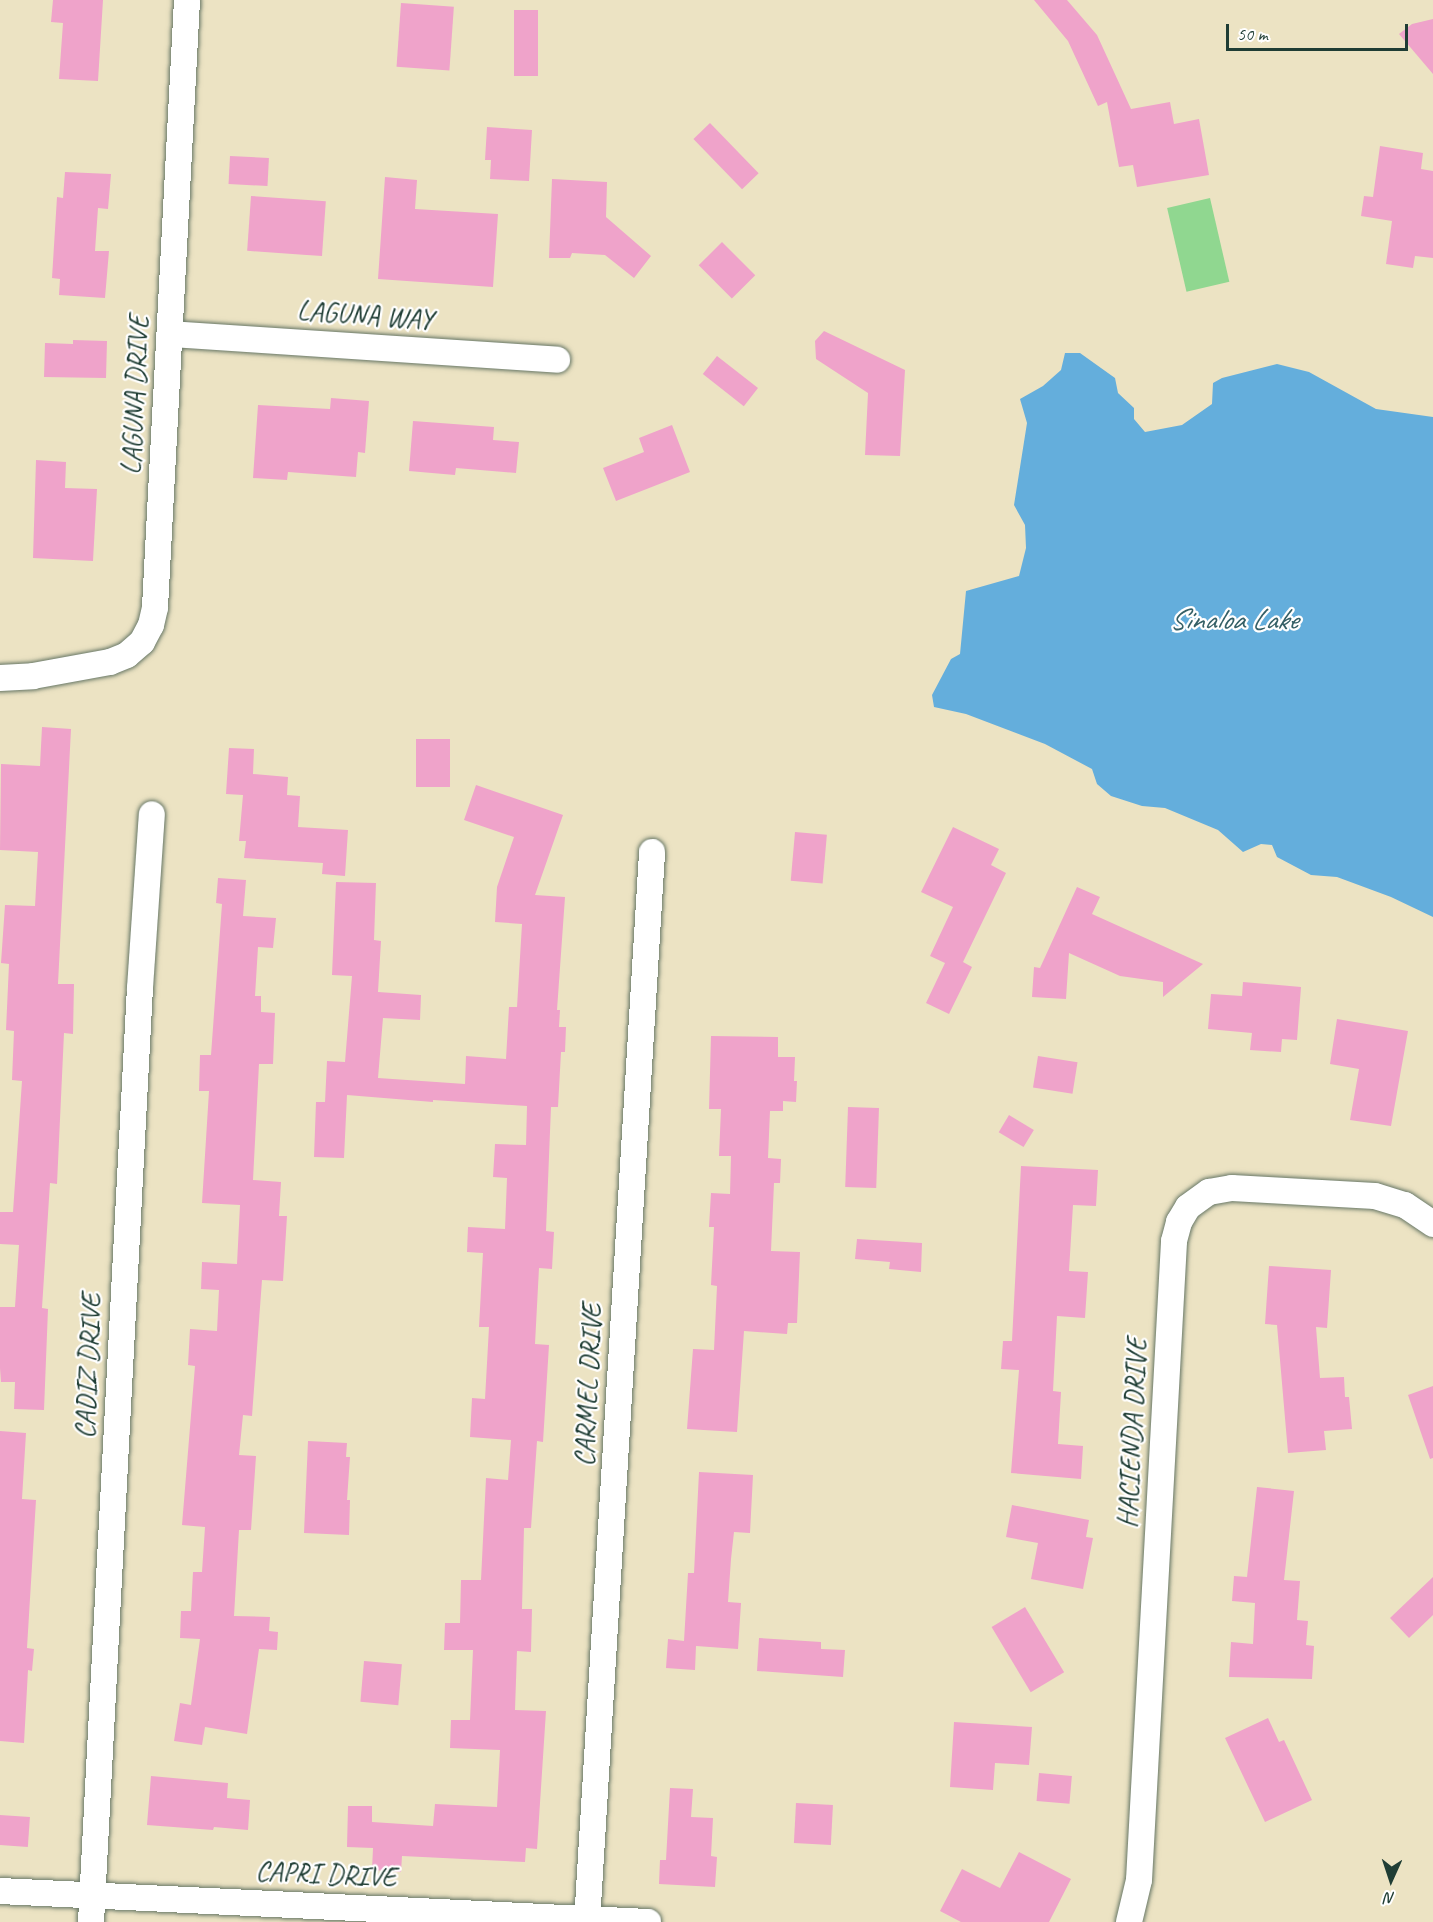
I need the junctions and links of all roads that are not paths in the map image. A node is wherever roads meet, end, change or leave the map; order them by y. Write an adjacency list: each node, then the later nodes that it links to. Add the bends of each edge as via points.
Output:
1 (187, 0): 2 (street, LAGUNA DRIVE)
2 (170, 334): 3 (street, LAGUNA WAY); 4 (street, LAGUNA DRIVE, via 151,625 142,642 127,655 110,662)
3 (557, 360)
4 (0, 678)
5 (152, 814): 9 (street, CADIZ DRIVE)
6 (652, 852): 10 (street, CARMEL DRIVE)
7 (1433, 1224): 13 (street, HACIENDA DRIVE, via 1405,1205 1375,1196 1232,1188 1209,1192 1188,1207 1179,1222 1174,1241 1139,1880)
8 (0, 1891): 9 (street, CAPRI DRIVE)
9 (93, 1893): 10 (street, CAPRI DRIVE); 11 (street, CADIZ DRIVE)
10 (587, 1920): 12 (street, CAPRI DRIVE)
11 (91, 1922)
12 (648, 1922)
13 (1129, 1922)

